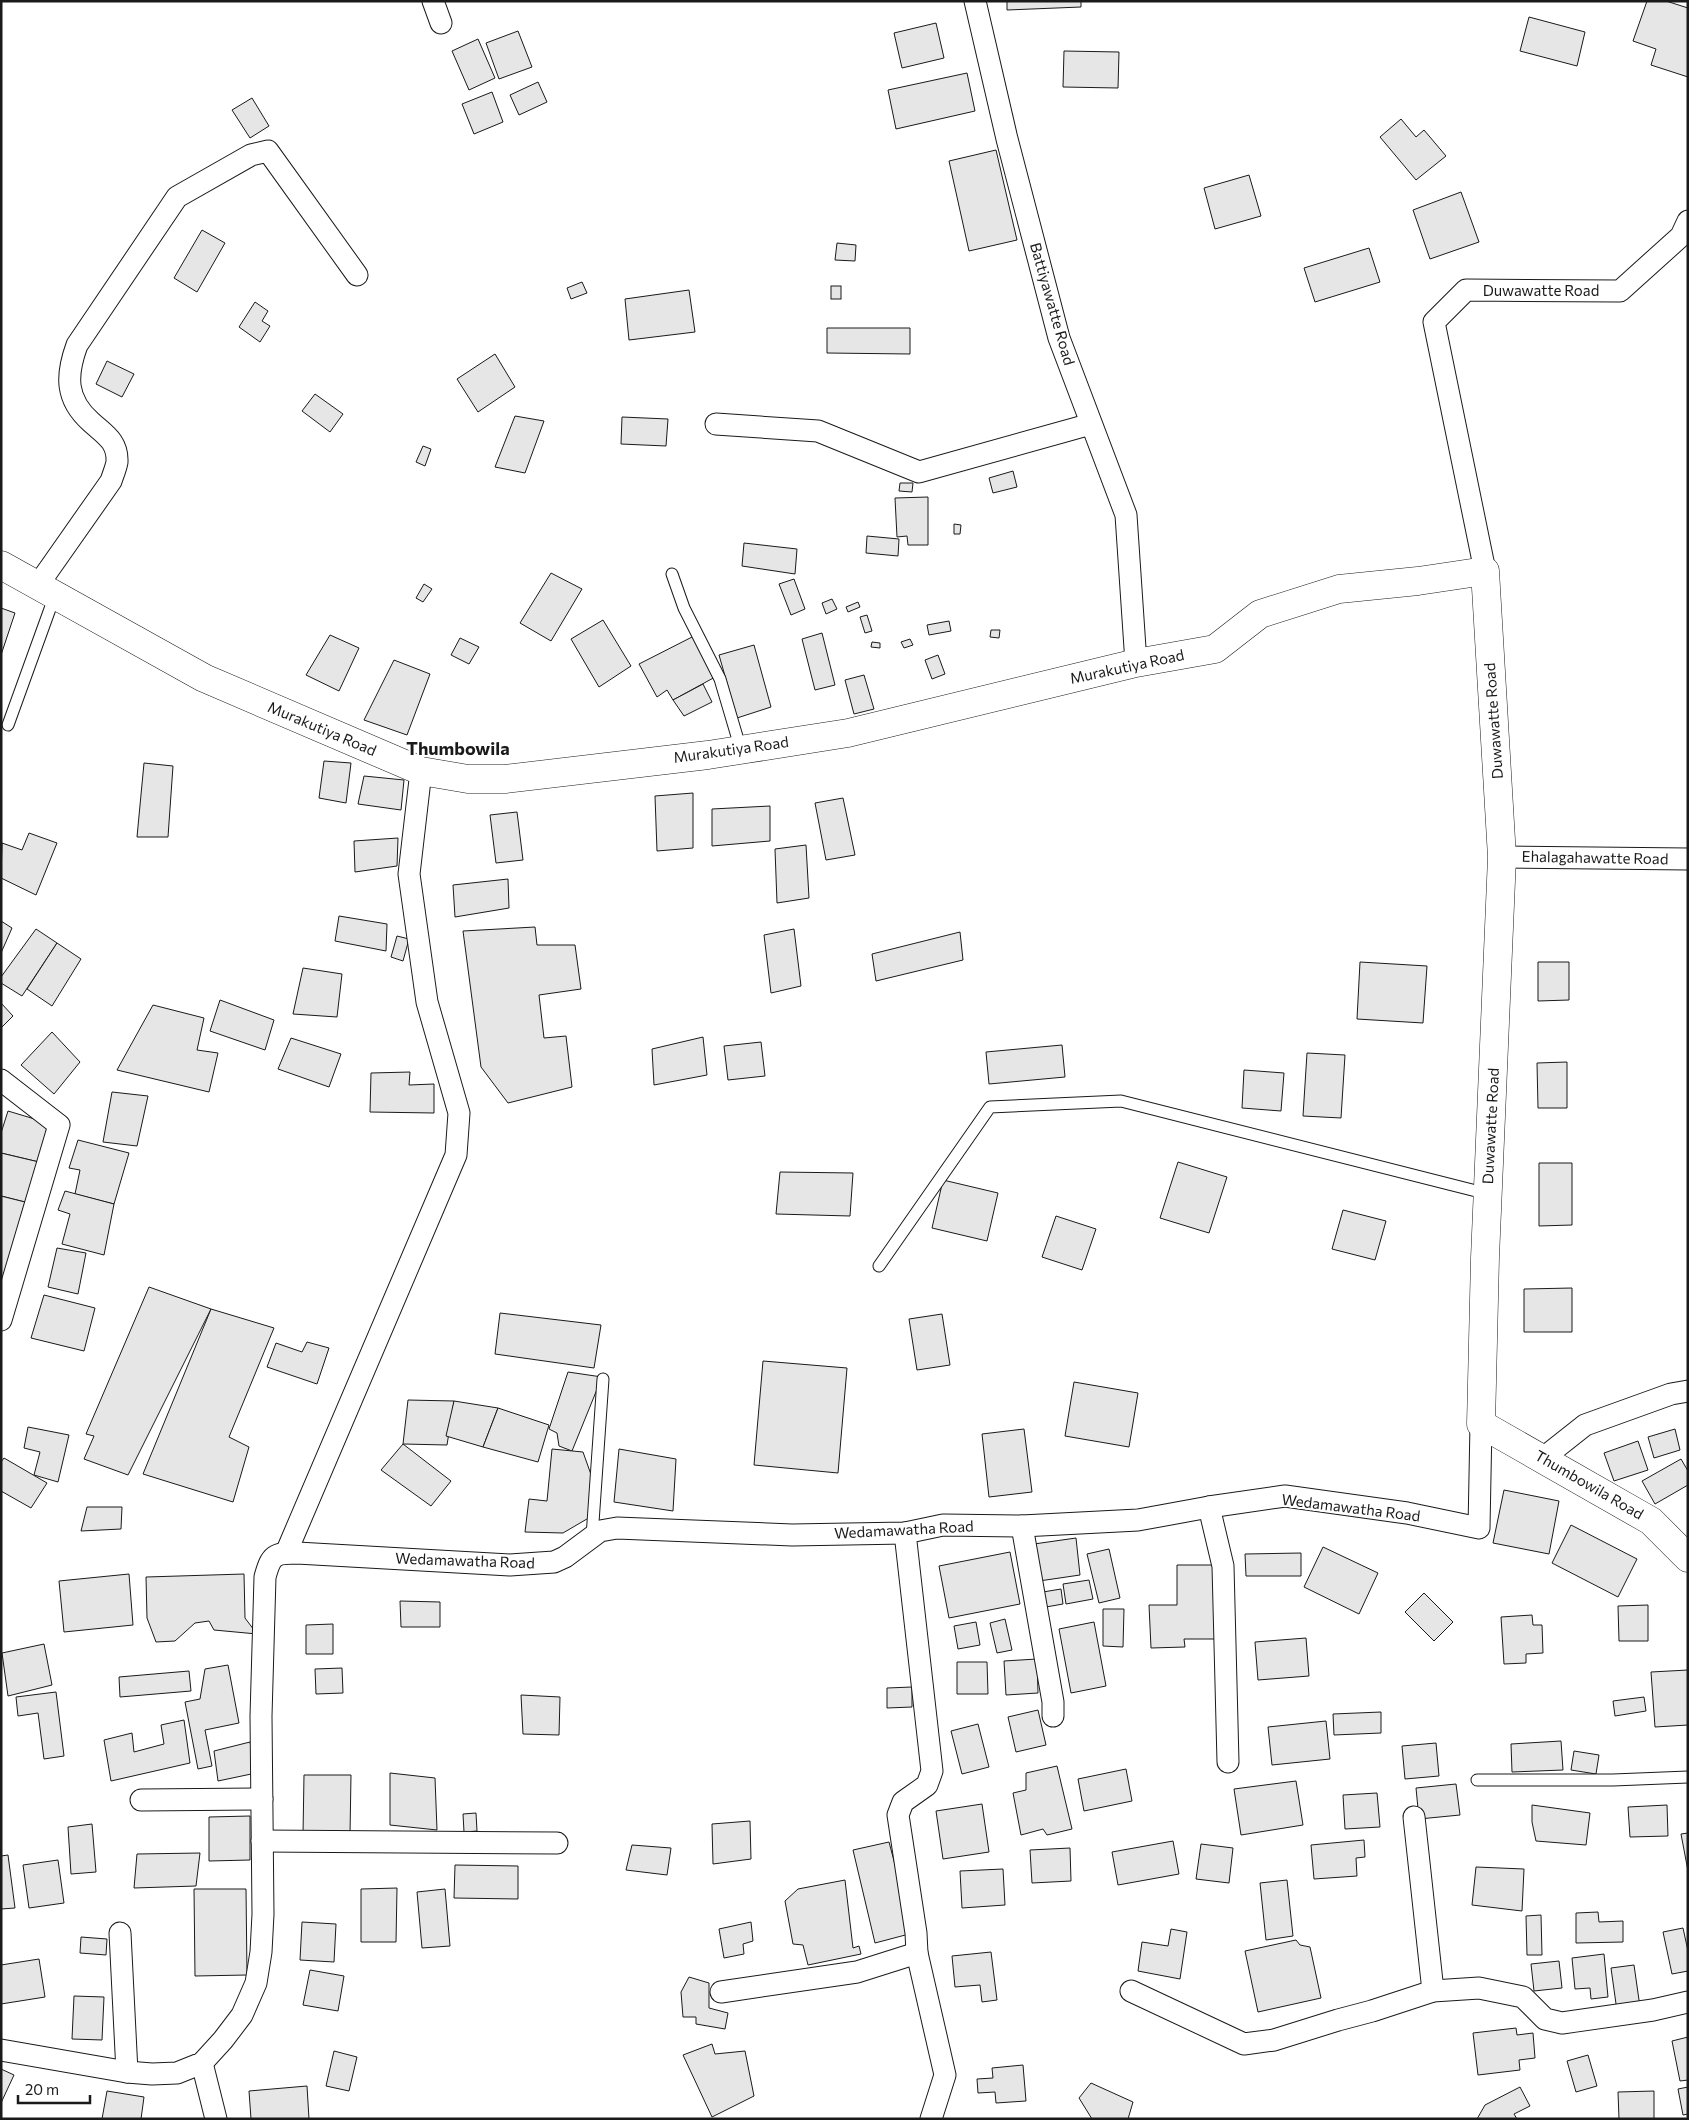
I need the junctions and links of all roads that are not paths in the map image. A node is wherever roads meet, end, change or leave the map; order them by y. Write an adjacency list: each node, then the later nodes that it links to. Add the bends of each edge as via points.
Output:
1 (433, 1): 3 (street)
2 (975, 1): 7 (street, Battiyawatte Road, via 1059,338)
3 (441, 22)
4 (1688, 221): 9 (street, Duwawatte Road, via 1681,236 1620,291 1466,290 1434,322)
5 (356, 275): 11 (street, via 268,151 251,155 177,197 77,345 70,366 69,385 74,401 90,421 108,435 117,462 111,481)
6 (716, 424): 7 (street, via 818,431 919,472)
7 (1091, 424): 12 (street, Battiyawatte Road, via 1126,515)
8 (1, 565): 11 (street, Murakutiya Road)
9 (1485, 571): 12 (street, Murakutiya Road, via 1339,589 1260,614 1215,649); 16 (street, Duwawatte Road)
10 (672, 574): 14 (lane, via 684,608 720,679)
11 (47, 590): 13 (lane); 15 (street, Murakutiya Road, via 204,678)
12 (1136, 663): 14 (street, Murakutiya Road, via 848,733)
13 (8, 725)
14 (741, 750): 15 (street, Murakutiya Road, via 505,778 468,779)
15 (421, 771): 30 (street, via 409,874 427,1002 460,1113 456,1154)
16 (1502, 857): 17 (street, Ehalagahawatte Road); 19 (street, Duwawatte Road)
17 (1688, 859)
18 (1, 1080): 21 (street, via 59,1125)
19 (1488, 1194): 20 (lane, via 1121,1101 990,1107); 24 (street, Duwawatte Road)
20 (879, 1266)
21 (1, 1320)
22 (603, 1379): 29 (lane)
23 (1688, 1391): 25 (street, via 1585,1424)
24 (1481, 1424): 25 (street, Thumbowila Road); 26 (street, Wedamawatha Road, via 1479,1528 1407,1513 1285,1496)
25 (1542, 1459): 31 (street, Thumbowila Road, via 1651,1521)
26 (1209, 1507): 27 (street, Wedamawatha Road, via 1138,1520); 33 (street, via 1223,1566)
27 (1022, 1526): 28 (street, Wedamawatha Road, via 943,1525); 32 (street)
28 (905, 1533): 29 (street, Wedamawatha Road, via 792,1535 617,1528 600,1531); 42 (street, via 932,1771 927,1785 903,1802 898,1815)
29 (592, 1537): 30 (street, Wedamawatha Road, via 565,1557 539,1564)
30 (286, 1553): 36 (street, via 276,1554 269,1561 265,1577)
31 (1688, 1558)
32 (1053, 1716)
33 (1228, 1762)
34 (1688, 1777): 35 (lane)
35 (1477, 1780)
36 (262, 1799): 37 (street); 39 (street)
37 (141, 1800)
38 (1414, 1817): 44 (street)
39 (262, 1841): 40 (street); 48 (street, via 263,1914 256,1983 242,2015)
40 (557, 1843)
41 (120, 1933): 49 (street)
42 (917, 1953): 45 (street, via 857,1972); 51 (street, via 945,2075)
43 (1131, 1990): 44 (street, via 1244,2044 1274,2040)
44 (1433, 1991): 46 (street, via 1479,1988 1523,1997 1545,2019 1562,2023)
45 (720, 1992)
46 (1688, 2002)
47 (1, 2050): 49 (street)
48 (202, 2063): 49 (street, via 177,2073); 50 (street)
49 (127, 2072)
50 (216, 2119)
51 (930, 2119)

